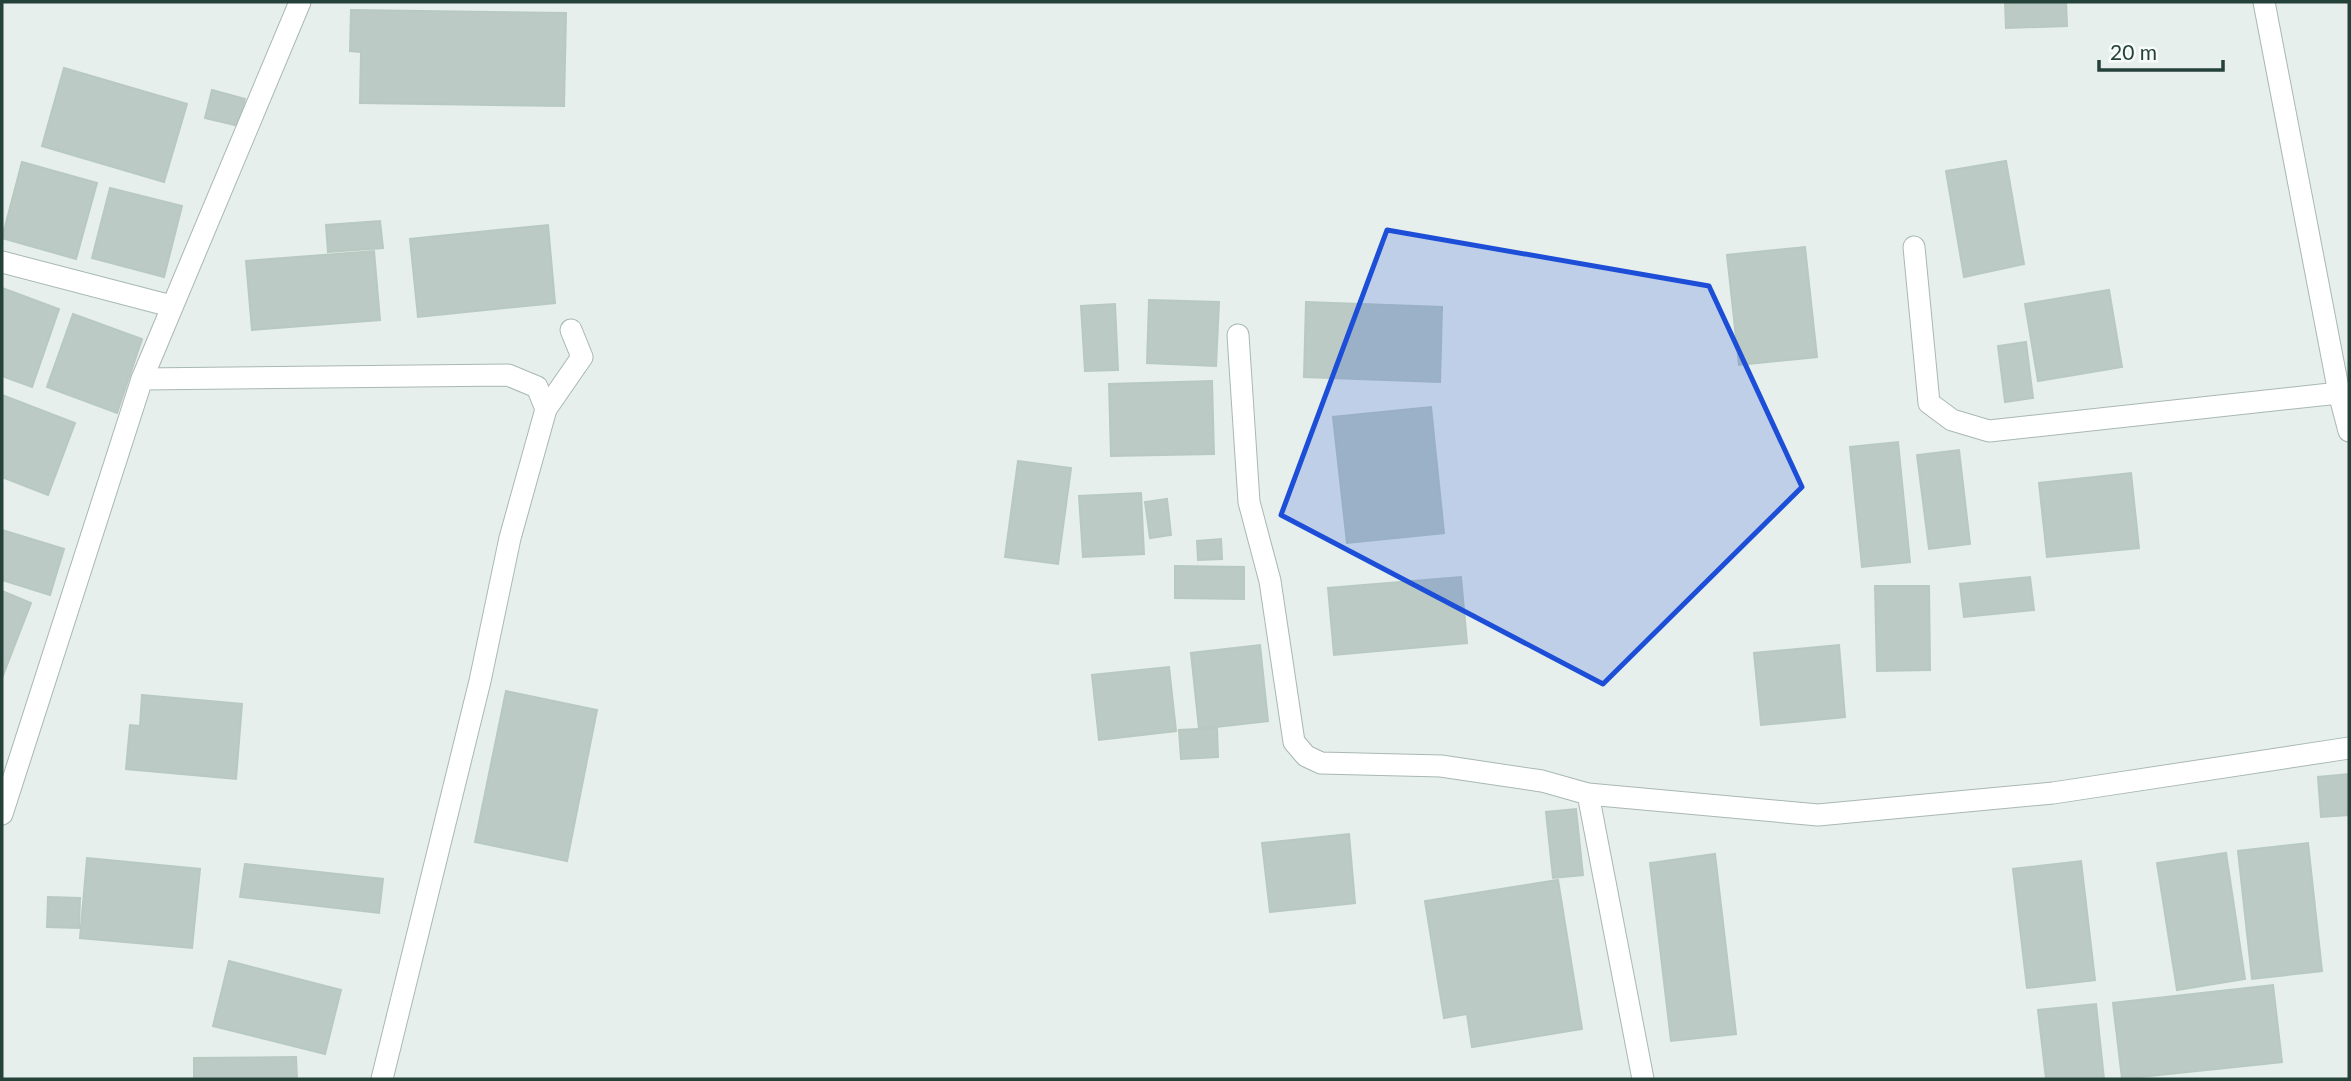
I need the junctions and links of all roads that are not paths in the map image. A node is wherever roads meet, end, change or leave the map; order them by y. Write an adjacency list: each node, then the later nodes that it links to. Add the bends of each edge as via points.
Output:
1 (300, 2): 5 (street)
2 (2264, 2): 9 (street)
3 (1914, 247): 9 (street, via 1929,404 1952,420 1989,431)
4 (2, 262): 5 (street)
5 (171, 306): 8 (street)
6 (571, 330): 10 (street, via 582,358)
7 (1238, 335): 13 (street, via 1249,502 1270,581 1294,742 1306,757 1321,763 1441,766 1542,781)
8 (142, 379): 10 (street, via 508,375 537,387); 14 (street)
9 (2339, 393): 11 (street)
10 (546, 409): 15 (street, via 510,538 480,681)
11 (2349, 431)
12 (2349, 748): 13 (street, via 2053,793 1818,815)
13 (1588, 794): 16 (street)
14 (2, 814)
15 (382, 1079)
16 (1643, 1079)

